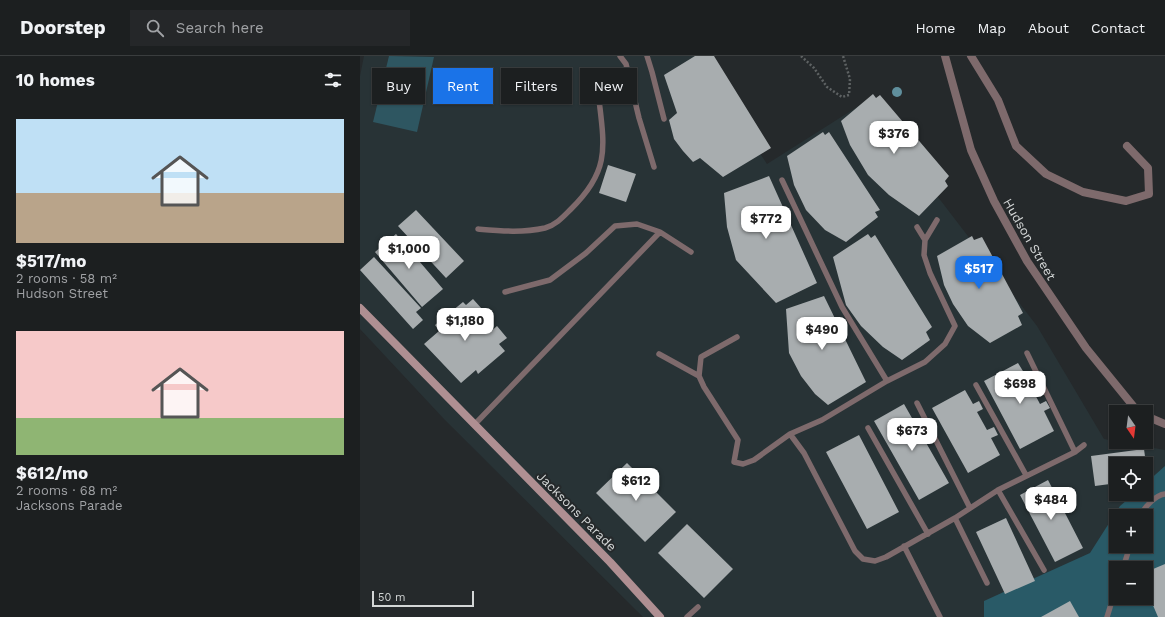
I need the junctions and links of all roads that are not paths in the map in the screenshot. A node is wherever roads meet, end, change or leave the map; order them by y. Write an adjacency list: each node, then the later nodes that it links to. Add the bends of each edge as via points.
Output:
1 (620, 56): 8 (lane, via 626,64)
2 (647, 56): 6 (lane)
3 (945, 56): 25 (street, Hudson Street, via 971,150 994,201 1027,261 1086,348)
4 (971, 56): 7 (street, via 998,100 1016,146 1046,174 1083,192 1126,201 1149,194 1148,168)
5 (600, 104): 12 (lane, via 604,139 603,156 593,183 566,214 554,225 534,230 520,232)
6 (664, 119)
7 (1127, 146)
8 (654, 167)
9 (782, 180): 22 (lane, via 842,307)
10 (938, 220): 14 (lane)
11 (917, 227): 14 (lane)
12 (478, 229)
13 (660, 232): 15 (lane); 16 (lane, via 637,224 615,226 586,253 550,280); 27 (lane)
14 (925, 240): 22 (lane, via 924,255 930,273 955,326 945,344 925,362)
15 (691, 252)
16 (505, 292)
17 (360, 308): 27 (street, Jacksons Parade)
18 (737, 337): 21 (lane, via 702,356)
19 (1027, 353): 32 (lane)
20 (659, 354): 21 (lane)
21 (699, 376): 30 (lane, via 738,440 734,462 748,463)
22 (887, 381): 30 (lane, via 822,420)
23 (976, 385): 33 (lane)
24 (917, 403): 36 (lane)
25 (1132, 405)
26 (1153, 419): 28 (street)
27 (475, 424): 45 (street, Jacksons Parade)
28 (1165, 424)
29 (868, 428): 39 (lane)
30 (790, 434): 40 (lane, via 804,453 855,551 863,559 875,561)
31 (1084, 445): 32 (lane)
32 (1075, 452): 33 (lane)
33 (1026, 475): 34 (lane)
34 (998, 490): 36 (lane); 41 (lane)
35 (1165, 494): 37 (lane)
36 (970, 508): 38 (lane)
37 (1145, 509)
38 (955, 518): 39 (lane); 42 (lane)
39 (928, 534): 40 (lane)
40 (904, 546): 47 (lane)
41 (1044, 570)
42 (986, 583)
43 (1111, 605): 48 (lane)
44 (698, 607): 46 (lane)
45 (660, 617)
46 (688, 617)
47 (940, 617)
48 (1107, 617)

